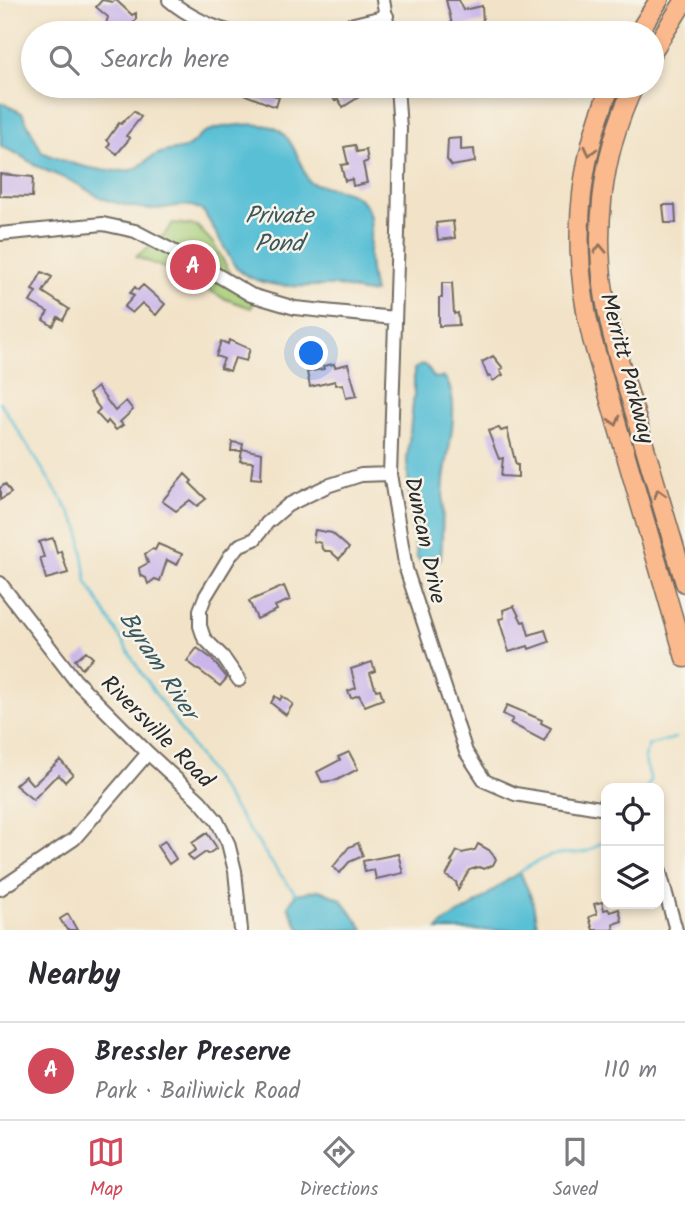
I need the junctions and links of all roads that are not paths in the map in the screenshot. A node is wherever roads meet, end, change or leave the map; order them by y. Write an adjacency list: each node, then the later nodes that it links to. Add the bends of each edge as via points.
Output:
1 (169, 0): 6 (street)
2 (383, 0): 5 (street)
3 (659, 0): 9 (highway)
4 (685, 0): 10 (highway)
5 (387, 16): 7 (street); 8 (street)
6 (204, 21)
7 (366, 21)
8 (388, 21)
9 (646, 21)
10 (664, 33)
11 (398, 98): 15 (street, Duncan Drive)
12 (607, 98): 19 (highway, Merritt Parkway, one-way to 19, via 582,188 582,290 592,339)
13 (629, 98): 18 (highway, Merritt Parkway, one-way to 13, via 614,343 603,285 604,185)
14 (0, 234): 15 (street, via 103,224 135,231 251,295 295,308)
15 (394, 318): 16 (street, Duncan Drive)
16 (390, 474): 20 (street, via 361,475 288,505 255,539 230,556 200,610 200,626 204,638); 22 (street, Duncan Drive, via 406,569 466,752 485,780 515,794)
17 (0, 583): 21 (street, Riversville Road, via 75,680)
18 (685, 583)
19 (685, 658)
20 (239, 680)
21 (148, 754): 24 (street, via 74,839); 25 (street, Riversville Road, via 217,821 236,871)
22 (601, 808)
23 (664, 887): 26 (street)
24 (0, 889)
25 (242, 930)
26 (676, 930)

